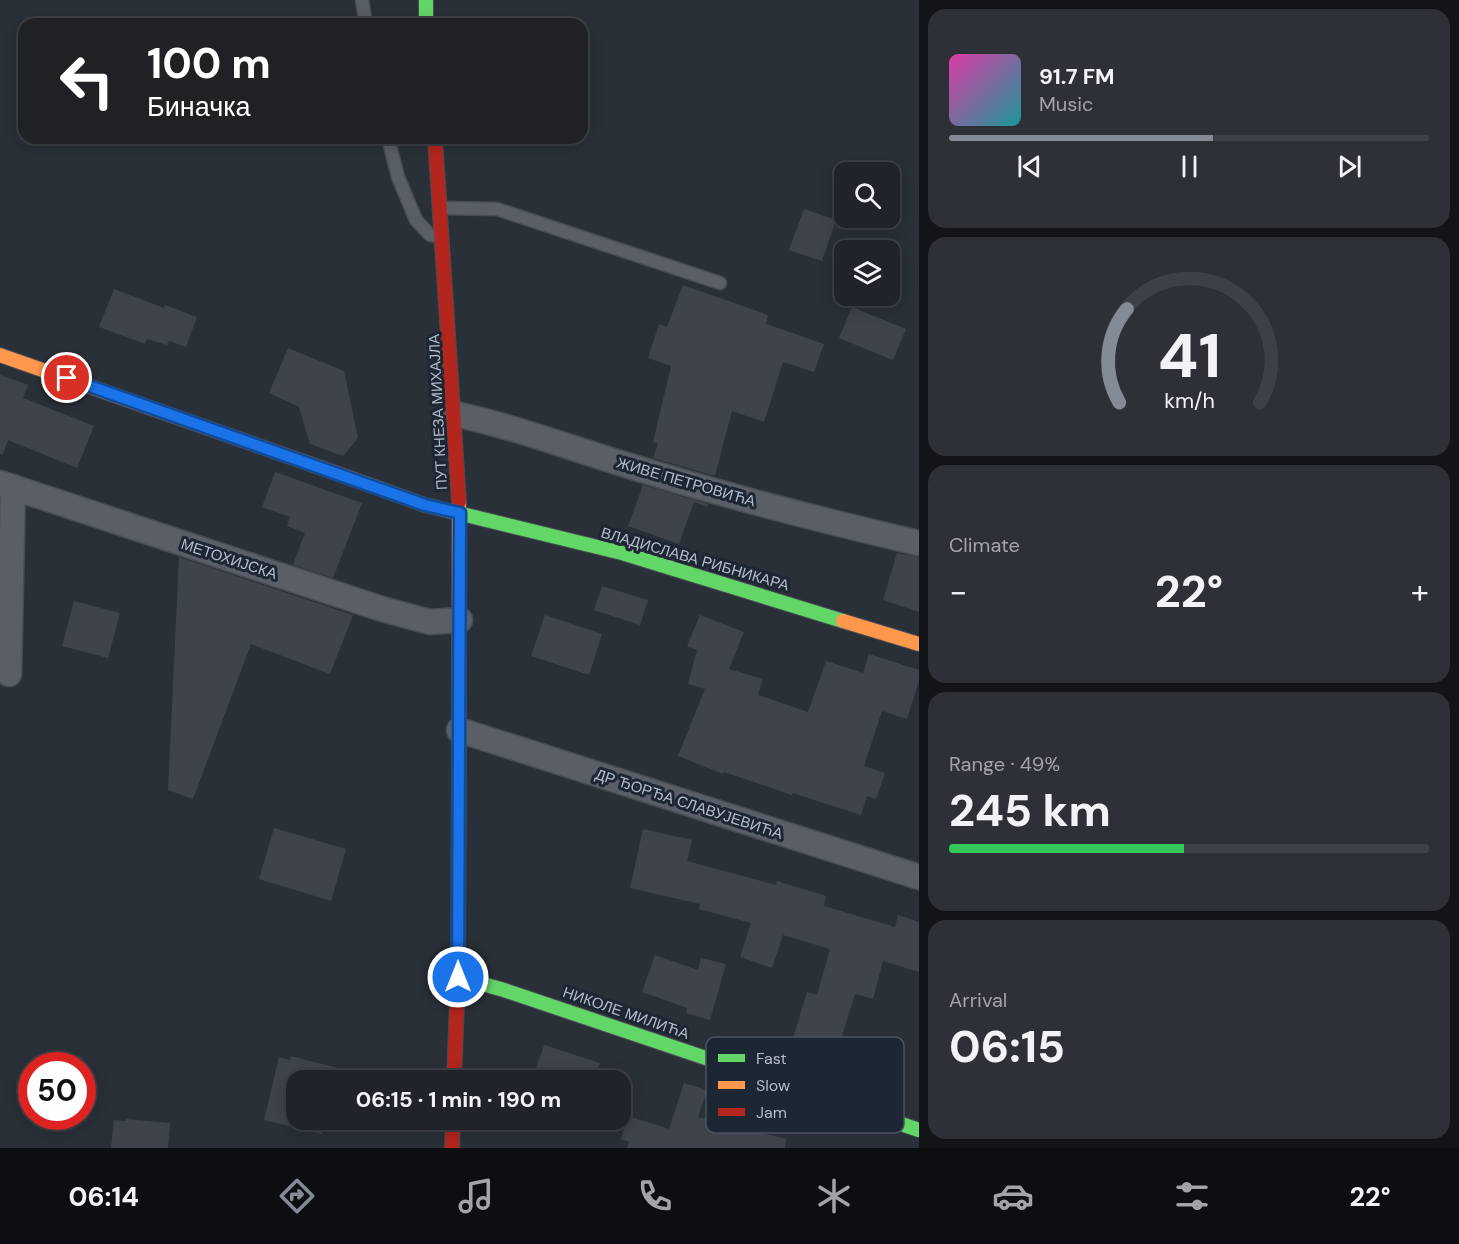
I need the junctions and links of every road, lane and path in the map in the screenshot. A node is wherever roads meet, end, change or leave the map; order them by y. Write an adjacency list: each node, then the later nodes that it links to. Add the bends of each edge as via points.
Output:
1 (362, 0): 3 (lane)
2 (426, 0): 4 (street)
3 (365, 18)
4 (426, 18)
5 (390, 144): 8 (lane, via 416,220 430,235)
6 (436, 144): 7 (street, ПУТ КНЕЗА МИХАЈЛА)
7 (441, 208): 8 (street, ПУТ КНЕЗА МИХАЈЛА); 9 (lane, via 497,209)
8 (443, 236): 11 (street, ПУТ КНЕЗА МИХАЈЛА)
9 (720, 283)
10 (0, 355): 13 (street, ВЛАДИСЛАВА РИБНИКАРА, via 425,505)
11 (455, 414): 13 (street, ПУТ КНЕЗА МИХАЈЛА); 14 (street, ЖИВЕ ПЕТРОВИЋА, via 813,519)
12 (6, 485): 15 (street, МЕТОХИЈСКА, via 382,609 430,622); 17 (street)
13 (460, 513): 15 (street, ПУТ КНЕЗА МИХАЈЛА); 16 (street, ВЛАДИСЛАВА РИБНИКАРА, via 622,553)
14 (919, 543)
15 (460, 620): 18 (street, ПУТ КНЕЗА МИХАЈЛА)
16 (919, 644)
17 (9, 674)
18 (459, 730): 19 (street, ДР ЂОРЂА СЛАВУЈЕВИЋА); 20 (street, ПУТ КНЕЗА МИХАЈЛА)
19 (919, 877)
20 (458, 977): 21 (street, НИКОЛЕ МИЛИЋА); 22 (street, ПУТ КНЕЗА МИХАЈЛА)
21 (706, 1058)
22 (454, 1070)
23 (904, 1125): 25 (street, НИКОЛЕ МИЛИЋА)
24 (453, 1130): 26 (street)
25 (919, 1130)
26 (452, 1148)

